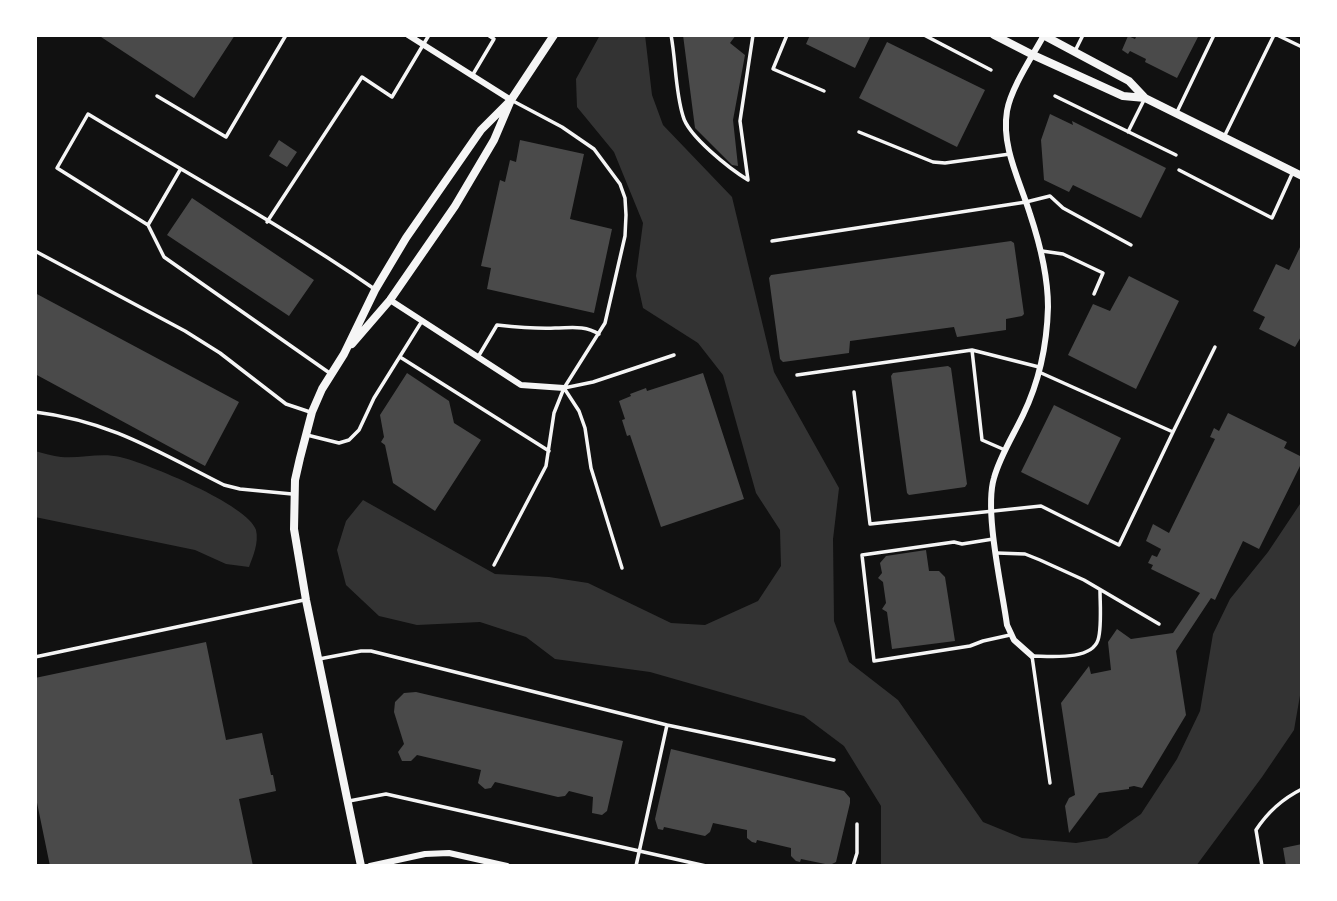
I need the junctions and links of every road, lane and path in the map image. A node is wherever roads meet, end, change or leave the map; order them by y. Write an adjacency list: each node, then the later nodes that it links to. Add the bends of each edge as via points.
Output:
1 (286, 35): 22 (lane, via 226,137)
2 (408, 35): 15 (street)
3 (429, 35): 15 (lane)
4 (488, 35): 20 (lane, via 494,39)
5 (554, 35): 25 (street)
6 (671, 35): 7 (lane, via 683,118 691,132 748,180 740,121)
7 (753, 35)
8 (787, 35): 21 (lane, via 772,69)
9 (924, 35): 19 (lane)
10 (995, 35): 18 (street)
11 (1043, 35): 17 (street); 18 (street)
12 (1083, 35): 17 (lane)
13 (1214, 35): 26 (lane)
14 (1275, 35): 16 (lane); 29 (lane)
15 (423, 45): 20 (street); 36 (lane, via 392,97 362,77)
16 (1302, 47)
17 (1075, 51): 24 (street, via 1129,80)
18 (1033, 55): 24 (street, via 1123,96); 30 (street, via 1007,110)
19 (991, 70)
20 (472, 76): 25 (street)
21 (824, 91)
22 (157, 96)
23 (1055, 96): 28 (lane)
24 (1145, 98): 26 (street); 28 (lane)
25 (511, 100): 42 (street, via 473,141); 44 (street, via 494,140 455,206); 46 (lane, via 579,137 620,184 625,198 625,236 606,323)
26 (1176, 113): 29 (street)
27 (859, 132): 30 (lane, via 933,162)
28 (1128, 132): 31 (lane)
29 (1224, 137): 34 (street)
30 (1010, 154): 35 (street)
31 (1177, 155)
32 (180, 170): 36 (lane); 37 (lane); 37 (lane, via 89,114 57,168)
33 (1179, 170): 34 (lane, via 1272,218)
34 (1298, 174)
35 (1026, 202): 38 (lane); 39 (lane, via 1050,196 1063,208); 40 (street)
36 (267, 222): 42 (lane)
37 (148, 225): 54 (lane, via 164,257)
38 (772, 241)
39 (1131, 245)
40 (1040, 250): 43 (lane, via 1063,254 1103,273); 53 (street, via 1048,308)
41 (35, 251): 59 (lane, via 185,331 286,404)
42 (375, 290): 49 (street)
43 (1094, 294)
44 (390, 300): 45 (street); 49 (street)
45 (422, 321): 51 (lane); 52 (street)
46 (599, 334): 52 (lane, via 586,328 497,325); 56 (lane)
47 (1215, 347): 60 (lane)
48 (972, 350): 53 (lane); 55 (lane); 62 (lane, via 982,440)
49 (344, 354): 54 (street)
50 (674, 355): 56 (lane)
51 (400, 357): 61 (lane, via 349,440 339,443); 63 (lane)
52 (478, 357): 56 (street, via 521,385)
53 (1040, 369): 60 (lane); 62 (street)
54 (331, 374): 59 (street)
55 (797, 375)
56 (564, 387): 63 (lane, via 554,413); 69 (lane, via 585,428)
57 (854, 392): 65 (lane, via 870,524)
58 (35, 412): 64 (lane, via 113,429 224,485)
59 (312, 412): 61 (street)
60 (1173, 432): 65 (lane, via 1119,545 1041,506)
61 (305, 435): 64 (street)
62 (1005, 450): 65 (street, via 994,477)
63 (549, 451): 68 (lane, via 536,487)
64 (294, 494): 71 (street, via 294,529)
65 (991, 510): 66 (street)
66 (995, 539): 67 (street); 73 (lane, via 862,555 874,661)
67 (997, 553): 70 (lane, via 1025,554); 73 (street)
68 (494, 565)
69 (622, 568)
70 (1100, 590): 72 (lane); 74 (lane, via 1098,641 1090,650 1073,656)
71 (306, 600): 75 (lane); 76 (street)
72 (1159, 624)
73 (1010, 635): 74 (street)
74 (1032, 656): 79 (lane)
75 (35, 657)
76 (318, 660): 77 (lane, via 371,651); 81 (street)
77 (667, 724): 78 (lane); 83 (lane)
78 (834, 760)
79 (1050, 783)
80 (1302, 789): 90 (lane, via 1263,819 1256,830)
81 (348, 802): 83 (lane, via 386,794); 84 (street)
82 (857, 824): 89 (lane)
83 (639, 851): 87 (lane); 88 (lane)
84 (361, 866)
85 (370, 866): 86 (street, via 449,853)
86 (507, 866)
87 (636, 866)
88 (706, 866)
89 (853, 866)
90 (1262, 866)

